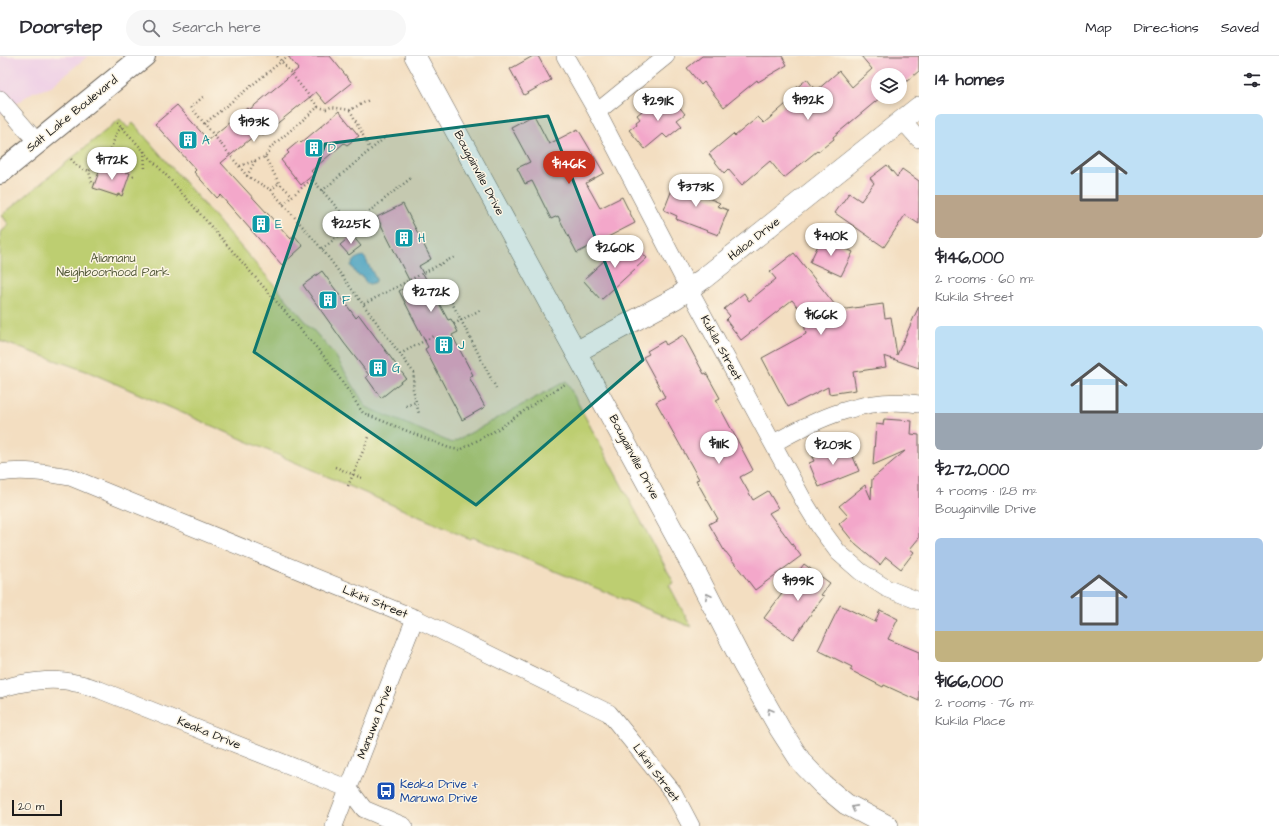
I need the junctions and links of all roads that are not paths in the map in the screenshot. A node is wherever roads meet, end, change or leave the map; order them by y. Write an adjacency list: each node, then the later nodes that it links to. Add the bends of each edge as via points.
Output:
1 (144, 56): 10 (main road, Salt Lake Boulevard)
2 (415, 56): 13 (street, Bougainville Drive)
3 (565, 56): 7 (street, Kukila Street)
4 (666, 56): 7 (street)
5 (0, 99): 10 (street)
6 (919, 107): 8 (street, Haloa Drive)
7 (597, 112): 12 (street, Kukila Street)
8 (903, 121): 9 (street); 12 (street, Haloa Drive)
9 (919, 139)
10 (37, 142): 11 (main road, Salt Lake Boulevard)
11 (0, 173)
12 (689, 289): 13 (street, Haloa Drive); 15 (street, Kukila Street)
13 (576, 352): 24 (street, Bougainville Drive, one-way to 13, via 846,804 823,785 802,762 780,729)
14 (919, 404): 15 (street, via 886,403 861,406 802,427)
15 (774, 443): 17 (street, Kukila Street, via 805,503 838,552 861,572 886,588)
16 (0, 473): 18 (street, Likini Street, via 42,472 70,477)
17 (919, 601)
18 (415, 618): 20 (street, Manuwa Drive); 23 (street, Likini Street, via 609,713 673,792)
19 (0, 689): 20 (street, Keaka Drive, via 15,684 43,681 74,682)
20 (349, 789): 21 (street, Manuwa Drive); 22 (street, via 364,809)
21 (334, 826)
22 (404, 826)
23 (691, 826)
24 (888, 826)

